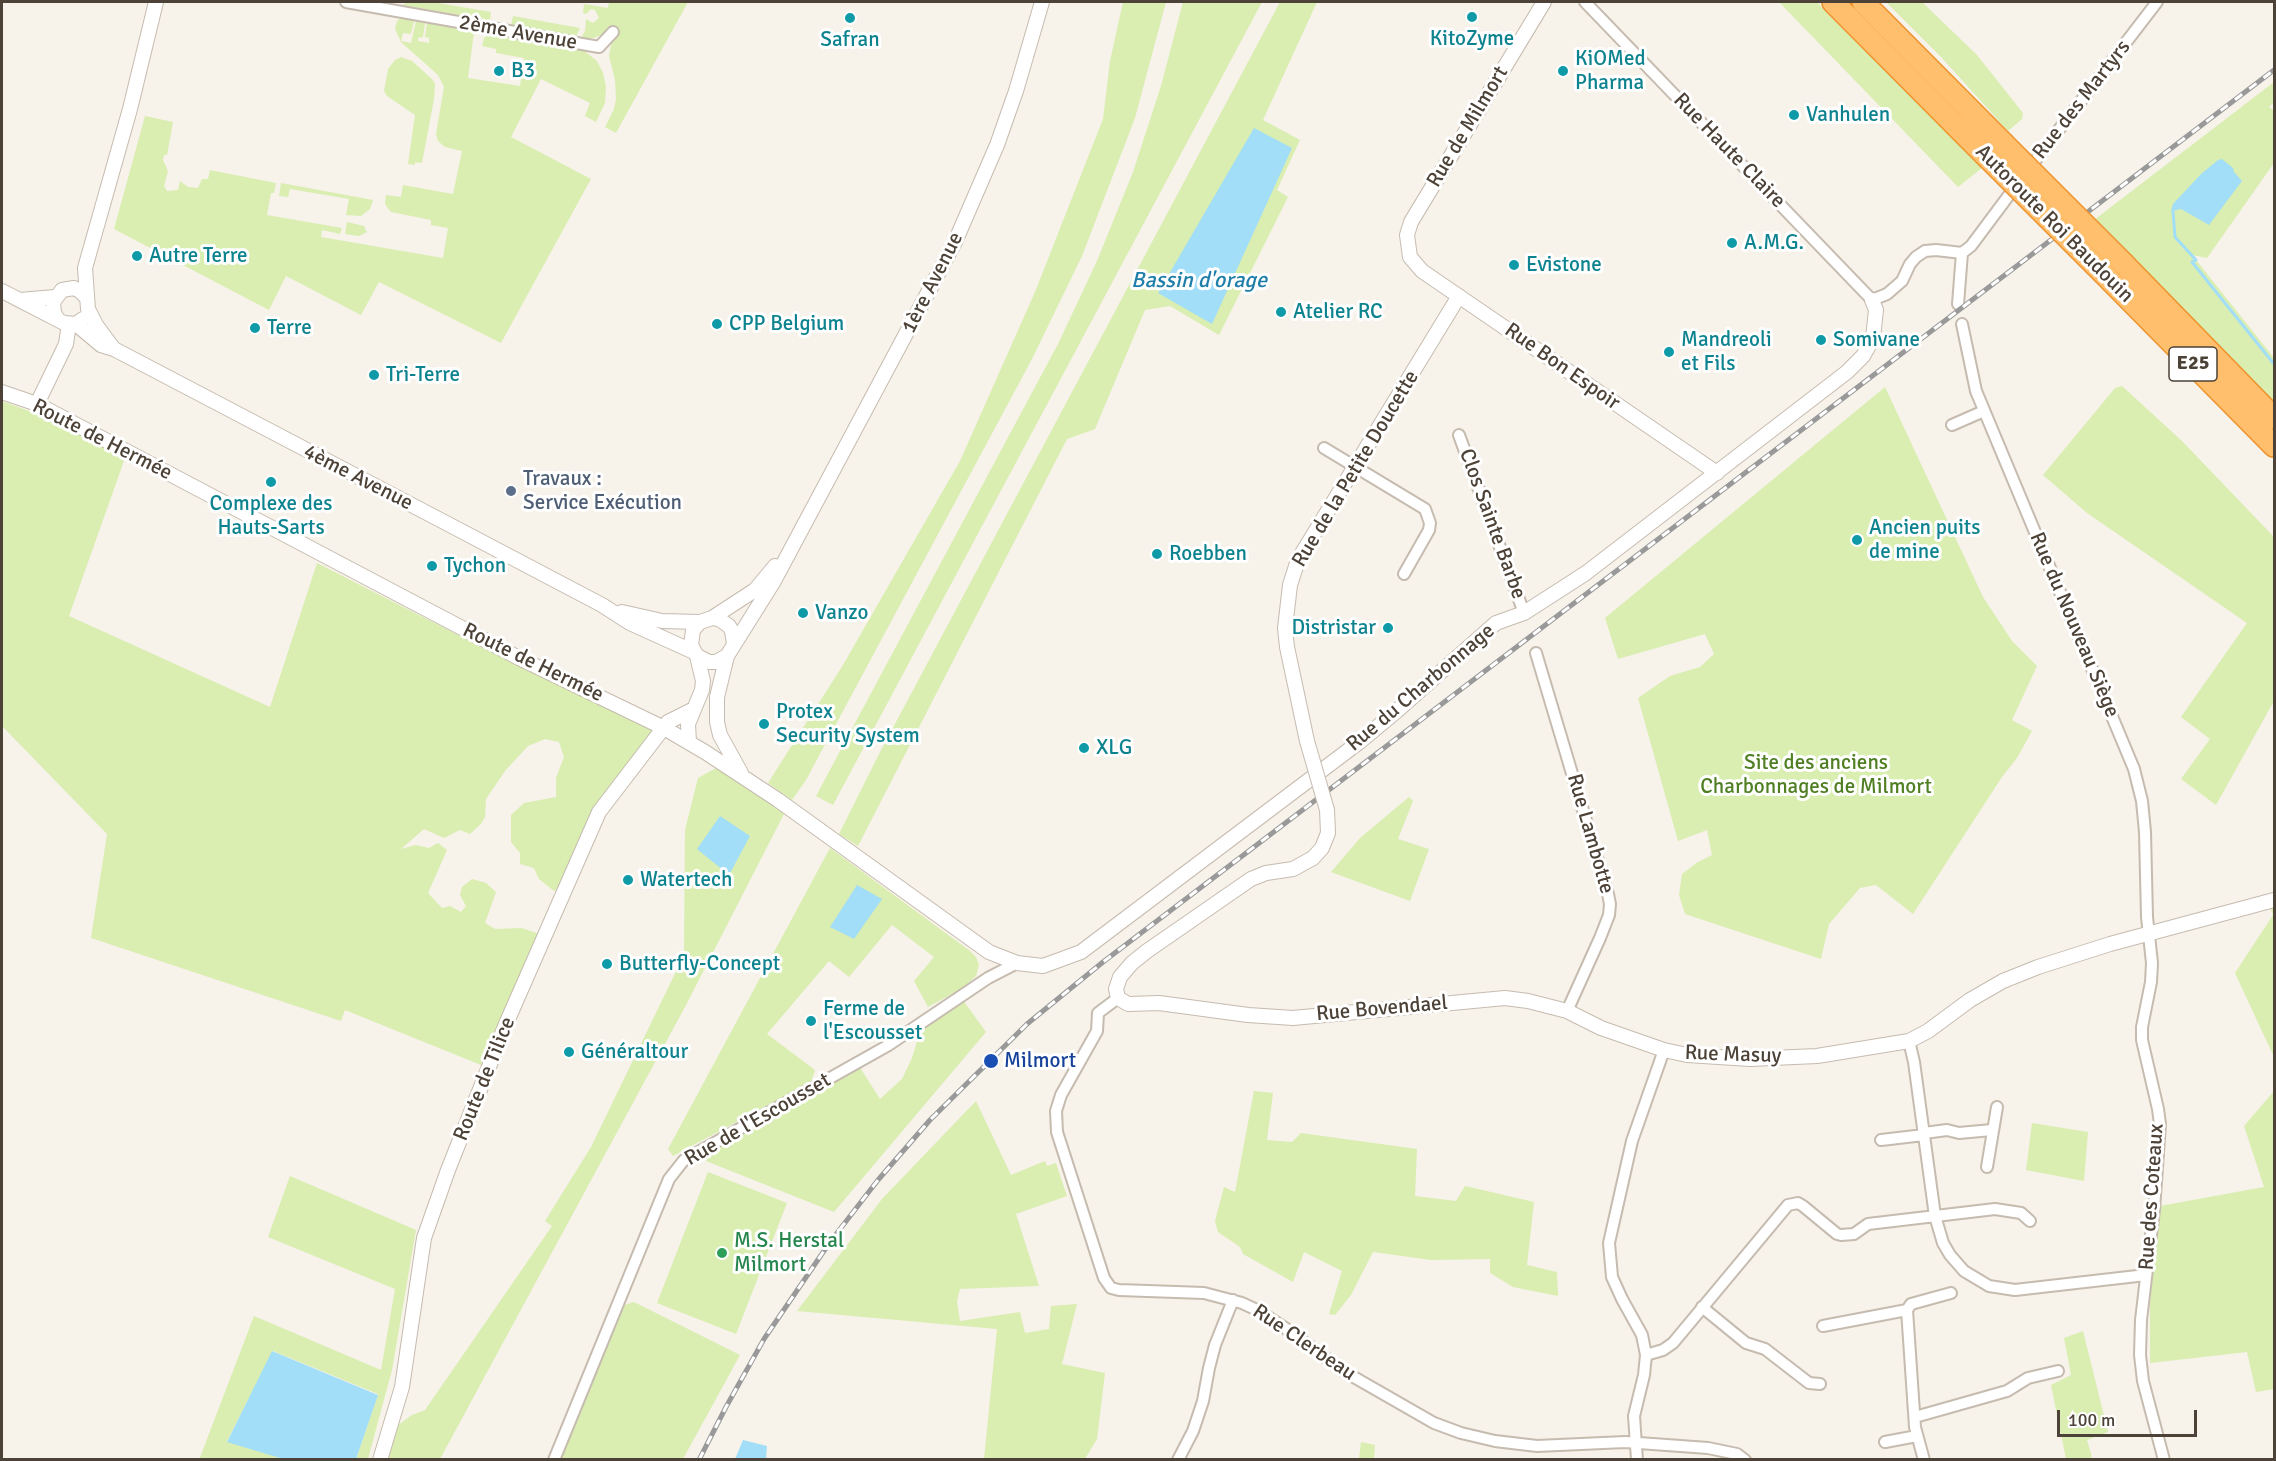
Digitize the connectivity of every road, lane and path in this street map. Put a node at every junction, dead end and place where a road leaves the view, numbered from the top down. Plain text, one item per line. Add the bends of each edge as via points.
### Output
1 (156, 2) edge
2 (346, 2) edge
3 (1042, 2) edge
4 (1544, 2) edge
5 (1585, 2) edge
6 (1833, 2) edge
7 (1863, 2) edge
8 (2157, 2) edge
9 (613, 32) dead end
10 (1995, 150) junction
11 (1962, 254) junction
12 (1410, 257) joint
13 (85, 268) junction
14 (2118, 274) junction
15 (2, 291) edge
16 (61, 293) junction
17 (1459, 296) junction
18 (20, 300) junction
19 (1872, 300) junction
20 (87, 303) junction
21 (1958, 304) dead end
22 (67, 322) junction
23 (1962, 324) dead end
24 (91, 337) junction
25 (66, 344) junction
26 (114, 349) junction
27 (2, 392) edge
28 (37, 404) junction
29 (1984, 411) junction
30 (2274, 418) edge
31 (1952, 425) dead end
32 (1459, 435) dead end
33 (2274, 446) edge
34 (1324, 448) dead end
35 (1355, 466) junction
36 (1717, 473) junction
37 (790, 549) junction
38 (1404, 574) dead end
39 (603, 605) junction
40 (1524, 612) junction
41 (706, 620) junction
42 (730, 650) junction
43 (1536, 653) dead end
44 (695, 654) junction
45 (694, 709) junction
46 (664, 728) junction
47 (720, 735) junction
48 (689, 742) junction
49 (705, 752) junction
50 (744, 778) junction
51 (2274, 900) edge
52 (2149, 933) junction
53 (1017, 963) junction
54 (1043, 966) joint
55 (1118, 998) junction
56 (1567, 1011) junction
57 (1909, 1041) junction
58 (1664, 1050) junction
59 (1997, 1107) dead end
60 (1992, 1130) junction
61 (1924, 1134) junction
62 (1881, 1140) dead end
63 (1987, 1167) dead end
64 (1935, 1216) junction
65 (2030, 1221) dead end
66 (2146, 1275) junction
67 (1951, 1293) dead end
68 (1233, 1300) junction
69 (1702, 1307) junction
70 (1906, 1310) junction
71 (1823, 1326) dead end
72 (1646, 1355) junction
73 (2058, 1371) dead end
74 (1820, 1384) dead end
75 (1915, 1417) junction
76 (1917, 1436) junction
77 (1885, 1442) dead end
78 (1636, 1443) junction
79 (380, 1460) edge
80 (554, 1460) edge
81 (1178, 1460) edge
82 (1637, 1460) edge
83 (1745, 1460) edge
84 (1924, 1460) edge
85 (2164, 1460) edge

1 - 13 street
2 - 9 street, 2ème Avenue via 599,47
3 - 37 street, 1ère Avenue via 1016,91 974,201
4 - 12 street, Rue de Milmort via 1411,222 1407,235
5 - 19 street, Rue Haute Claire
6 - 10 highway, Autoroute Roi Baudouin / E25
7 - 10 highway, Autoroute Roi Baudouin / E25
8 - 11 street, Rue des Martyrs
10 - 14 highway, Autoroute Roi Baudouin / E25, bridge
11 - 19 street via 1925,251 1910,264 1902,281
11 - 21 street
12 - 17 street, Rue Bon Espoir via 1422,271
13 - 16 street
13 - 20 street
14 - 30 highway, Autoroute Roi Baudouin / E25
14 - 33 highway, Autoroute Roi Baudouin / E25
15 - 18 street, 4ème Avenue
16 - 18 street
16 - 20 street via 80,291
16 - 22 street via 53,307
17 - 35 street, Rue de la Petite Doucette
17 - 36 street, Rue Bon Espoir
18 - 22 street, 4ème Avenue
19 - 36 street, Rue du Charbonnage via 1876,310 1873,338 1863,356
20 - 22 street via 85,316
20 - 26 street, 4ème Avenue via 96,325
22 - 24 street, 4ème Avenue
22 - 25 street
23 - 29 street, Rue du Nouveau Siège via 1972,379
24 - 25 street
24 - 26 street, 4ème Avenue
25 - 28 street
26 - 39 street, 4ème Avenue
27 - 28 street, Route de Hermée
28 - 46 street, Route de Hermée via 517,657
29 - 31 street
29 - 52 street, Rue du Nouveau Siège via 2134,769 2145,820
32 - 40 street, Clos Sainte Barbe
34 - 35 street
35 - 38 street via 1425,509 1429,530
35 - 55 street, Rue de la Petite Doucette, bridge via 1298,560 1290,585 1285,628 1307,741 1327,810 1328,833 1322,848 1293,869 1251,879 1147,951 1120,977
36 - 40 street, Rue du Charbonnage via 1586,573
37 - 41 street, 1ère Avenue via 755,590
37 - 42 street, 1ère Avenue
39 - 41 street, 4ème Avenue via 632,616 662,621
39 - 44 street, 4ème Avenue via 630,623
40 - 54 street, Rue du Charbonnage via 1496,623 1358,743 1081,952
41 - 42 street via 718,619 729,626
41 - 44 street via 693,630 690,638
42 - 44 street via 716,662
42 - 47 street, 1ère Avenue via 717,697
43 - 56 street, Rue Lambotte via 1610,904 1600,938
44 - 45 street via 703,681
45 - 46 street
45 - 48 street via 688,724
46 - 48 street, Route de Hermée
46 - 79 street, Route de Tilice via 599,812 506,1024 448,1170 424,1238 402,1387
47 - 49 street
47 - 50 street, 1ère Avenue
48 - 49 street, Route de Hermée
49 - 50 street, Route de Hermée
50 - 53 street, Route de Hermée via 989,952
51 - 52 street, Rue Masuy
52 - 57 street, Rue Masuy via 2003,981
52 - 66 street, Rue des Coteaux via 2151,981 2142,1040 2160,1124
53 - 54 street, Route de Hermée
53 - 80 street, Rue de l'Escousset via 887,1046 684,1160 669,1179
55 - 56 street, Rue Bovendael via 1128,1004 1159,1003 1278,1018 1505,998
55 - 68 street, Rue Clerbeau via 1098,1013 1097,1030 1056,1111 1057,1132 1104,1278 1111,1288 1119,1290 1192,1291
56 - 58 street, Rue Bovendael via 1601,1028
57 - 58 street, Rue Masuy via 1817,1056 1750,1059
57 - 61 street
58 - 72 street, Rue Masuy via 1632,1140 1609,1243 1612,1277 1642,1335
59 - 60 street
60 - 61 street
60 - 63 street
61 - 62 street
61 - 64 street
64 - 65 street via 1995,1209 2021,1213
64 - 66 street via 1950,1255 1964,1271 1989,1286 2019,1290
64 - 69 street via 1868,1224 1854,1234 1837,1234 1798,1203 1788,1205
66 - 85 street, Rue des Coteaux via 2140,1355
67 - 70 street via 1911,1304
68 - 78 street, Rue Clerbeau via 1259,1311 1345,1372 1443,1426 1495,1441 1537,1446
68 - 81 street via 1215,1345 1194,1431
69 - 72 street via 1668,1347
69 - 74 street via 1746,1343 1765,1349 1809,1383
70 - 71 street
70 - 75 street
72 - 78 street, Rue Masuy via 1634,1416
73 - 75 street via 2028,1378 2007,1391
75 - 76 street
76 - 77 street
76 - 84 street
78 - 82 street, Rue Masuy
78 - 83 street, Rue Clerbeau via 1708,1448 1737,1454

